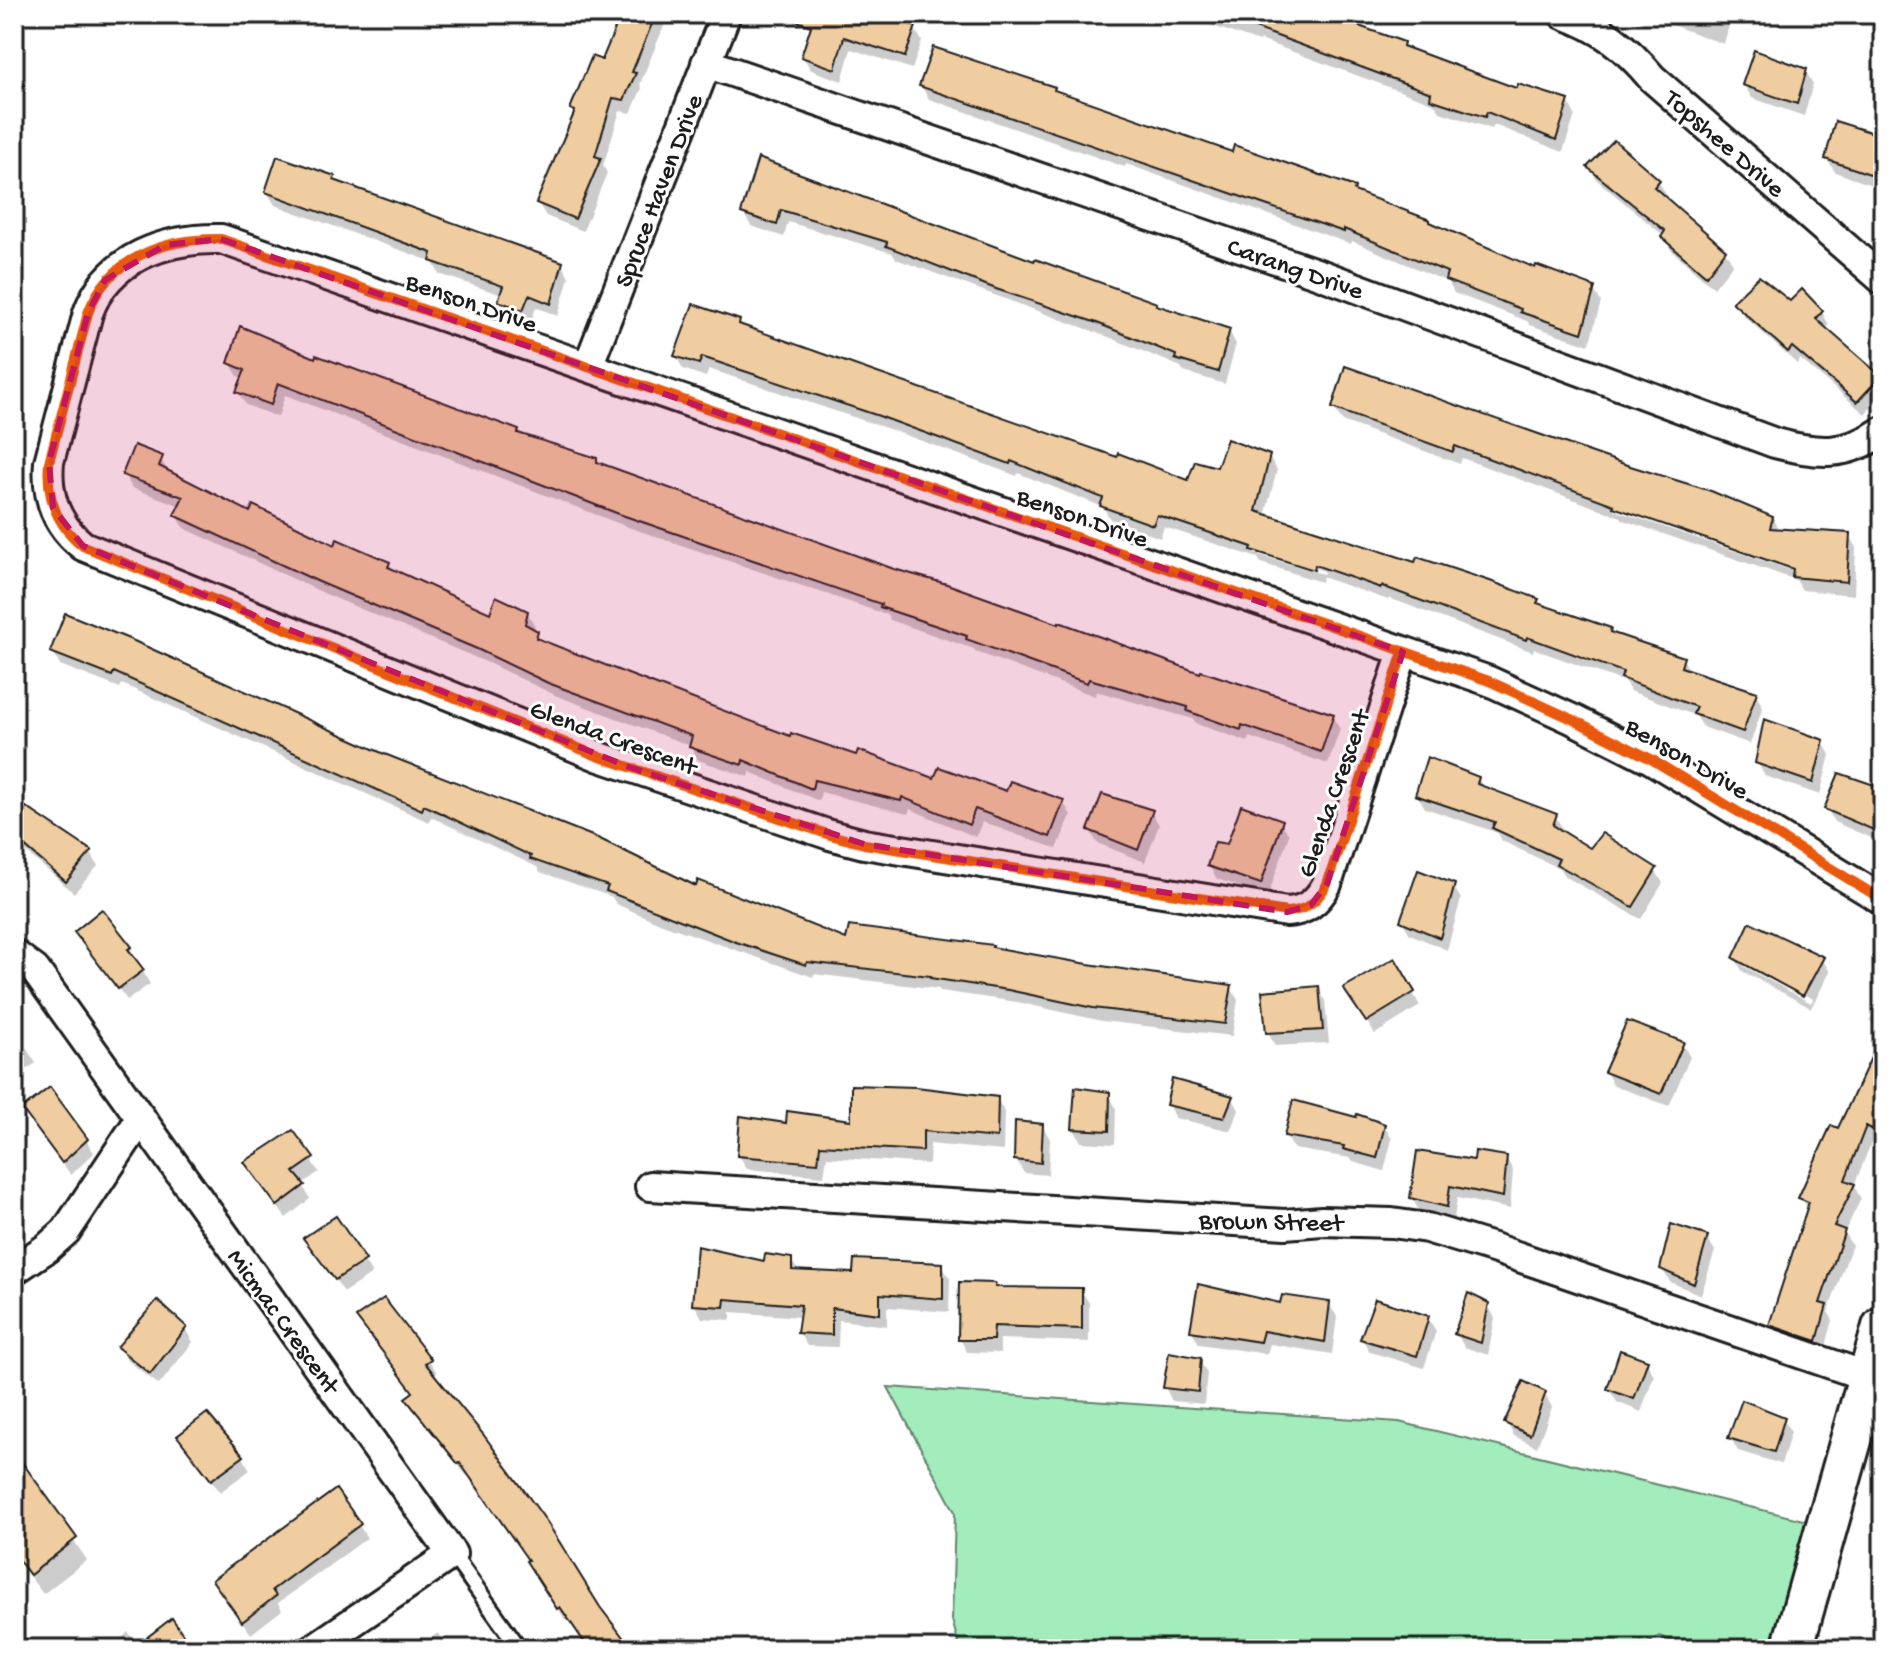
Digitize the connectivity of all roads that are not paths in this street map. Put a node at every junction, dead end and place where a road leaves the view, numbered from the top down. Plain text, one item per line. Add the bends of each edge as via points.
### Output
1 (726, 14) edge
2 (1563, 14) edge
3 (706, 63) junction
4 (238, 243) joint
5 (1883, 280) edge
6 (588, 366) junction
7 (1883, 431) edge
8 (1403, 652) junction
9 (1883, 900) edge
10 (14, 954) edge
11 (141, 1118) junction
12 (650, 1186) dead end
13 (14, 1270) edge
14 (1883, 1327) edge
15 (1869, 1377) junction
16 (452, 1554) junction
17 (313, 1649) edge
18 (520, 1649) edge
19 (1792, 1649) edge

1 - 3 street, Spruce Haven Drive
2 - 5 street, Topshee Drive via 1591,24 1625,48 1652,78
3 - 6 street, Spruce Haven Drive
3 - 7 street, Carang Drive via 1322,275 1775,443 1825,452 1856,446
4 - 6 street, Benson Drive
4 - 8 street, Glenda Crescent via 201,239 150,251 110,274 93,297 49,462 51,499 66,531 93,551 629,767 864,844 1296,911 1311,905 1327,884
6 - 8 street, Benson Drive
8 - 9 street, Benson Drive via 1489,681 1612,739
10 - 11 street, Micmac Crescent via 35,970
11 - 13 street via 66,1231
11 - 16 street, Micmac Crescent
12 - 15 street, Brown Street via 1427,1228
14 - 15 main road
15 - 19 main road
16 - 17 street
16 - 18 lane

